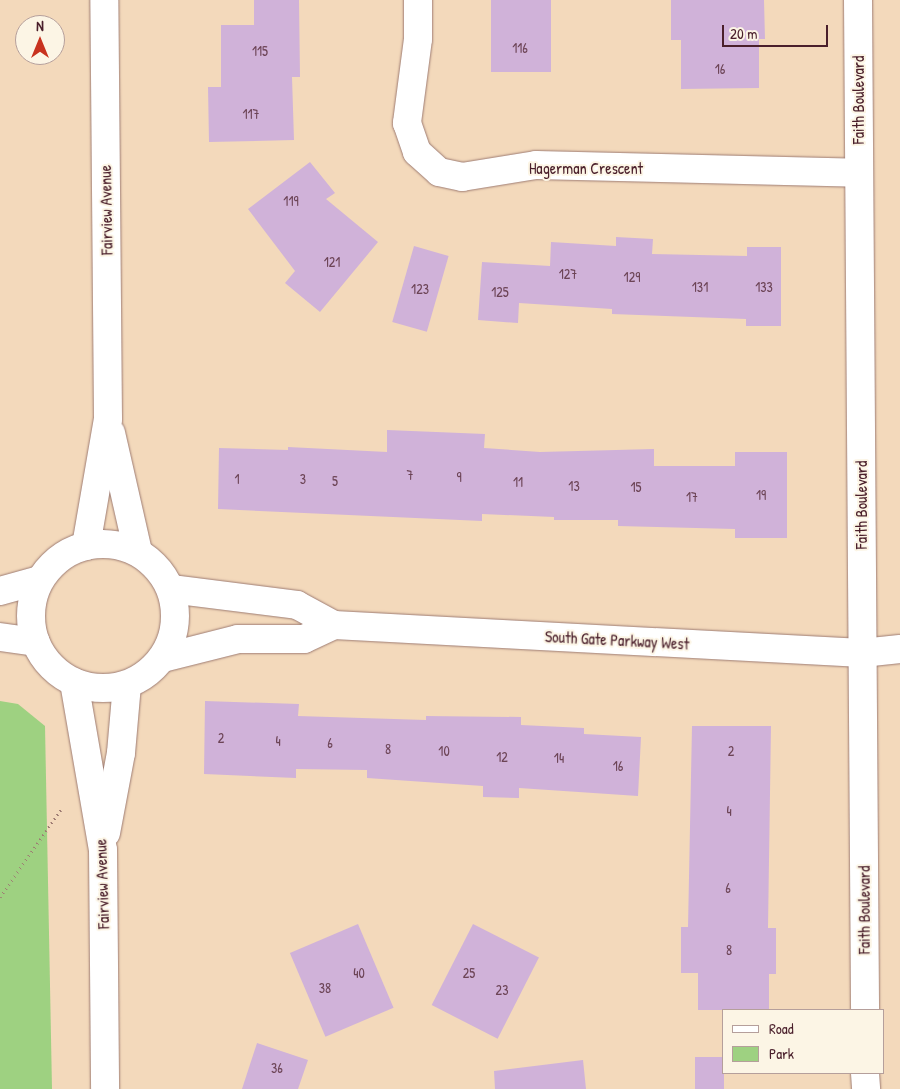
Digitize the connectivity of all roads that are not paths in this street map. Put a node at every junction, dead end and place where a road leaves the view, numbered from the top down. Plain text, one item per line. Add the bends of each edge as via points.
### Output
1 (104, 0) edge
2 (418, 0) edge
3 (858, 0) edge
4 (858, 173) junction
5 (108, 419) junction
6 (86, 546) junction
7 (138, 552) junction
8 (40, 580) junction
9 (171, 589) junction
10 (0, 591) edge
11 (334, 625) junction
12 (0, 637) edge
13 (36, 642) junction
14 (900, 648) edge
15 (862, 653) junction
16 (163, 658) junction
17 (74, 682) junction
18 (127, 685) junction
19 (103, 850) junction
20 (865, 1009) edge
21 (866, 1074) edge
22 (105, 1089) edge
23 (866, 1089) edge

1 - 5 street, Fairview Avenue
2 - 4 street, Hagerman Crescent via 418,39 406,123 417,152 440,172 462,178 536,165
3 - 4 street, Faith Boulevard
4 - 15 street, Faith Boulevard
5 - 6 street, Fairview Avenue
5 - 7 street, Fairview Avenue
6 - 7 street via 121,546
6 - 8 street via 52,565
7 - 9 street via 158,567
8 - 10 street
8 - 13 street via 32,600 31,621
9 - 11 street, South Gate Parkway West via 297,605
9 - 16 street via 176,613
11 - 15 street, South Gate Parkway West
11 - 16 street, South Gate Parkway West via 304,638 238,638
12 - 13 street
13 - 17 street via 44,658
14 - 15 street, South Gate Parkway West
15 - 20 street, Faith Boulevard
16 - 18 street via 147,674
17 - 18 street via 109,688
17 - 19 street, Fairview Avenue
18 - 19 street via 120,753
19 - 22 street, Fairview Avenue
21 - 23 street

